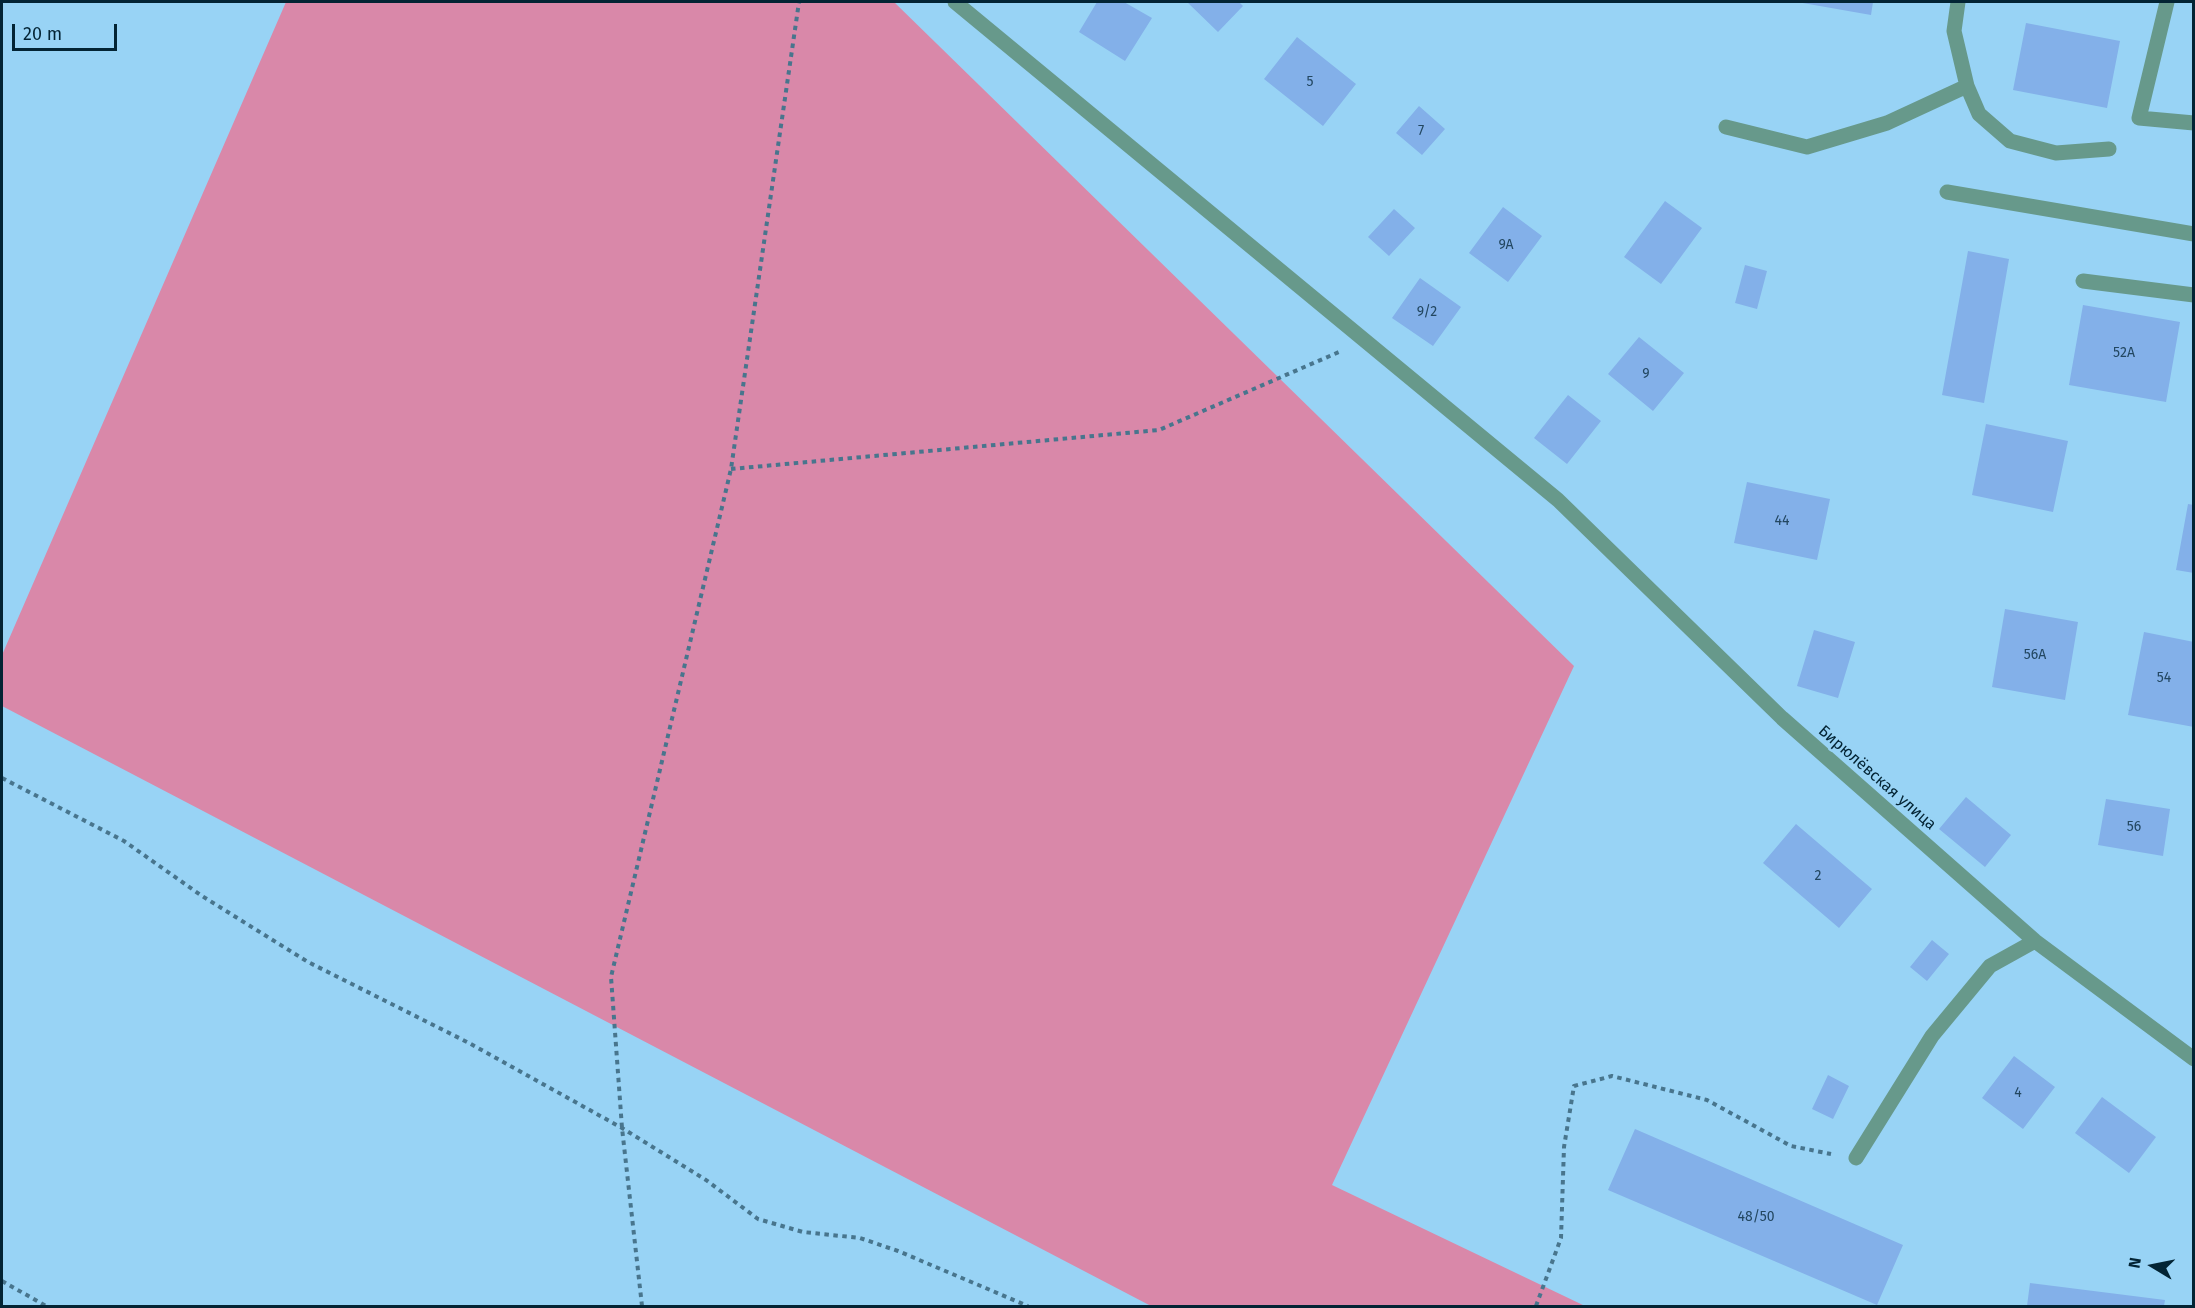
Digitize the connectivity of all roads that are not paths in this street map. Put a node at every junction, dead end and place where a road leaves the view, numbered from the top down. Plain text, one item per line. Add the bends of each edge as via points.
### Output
1 (955, 2) edge
2 (1958, 2) edge
3 (2167, 2) edge
4 (1967, 86) junction
5 (2193, 123) edge
6 (1726, 128) dead end
7 (2109, 149) dead end
8 (1947, 192) dead end
9 (2193, 234) edge
10 (2083, 281) dead end
11 (2193, 296) edge
12 (2035, 941) junction
13 (2193, 1059) edge
14 (1856, 1158) road end

1 - 12 street, Бирюлёвская улица via 1558,500 1782,718
2 - 4 street via 1954,31
3 - 5 street via 2139,118
4 - 6 street via 1887,123 1807,147
4 - 7 street via 1979,114 2010,141 2055,153
8 - 9 street
10 - 11 street
12 - 13 street, Бирюлёвская улица
12 - 14 street via 1990,966 1932,1036

